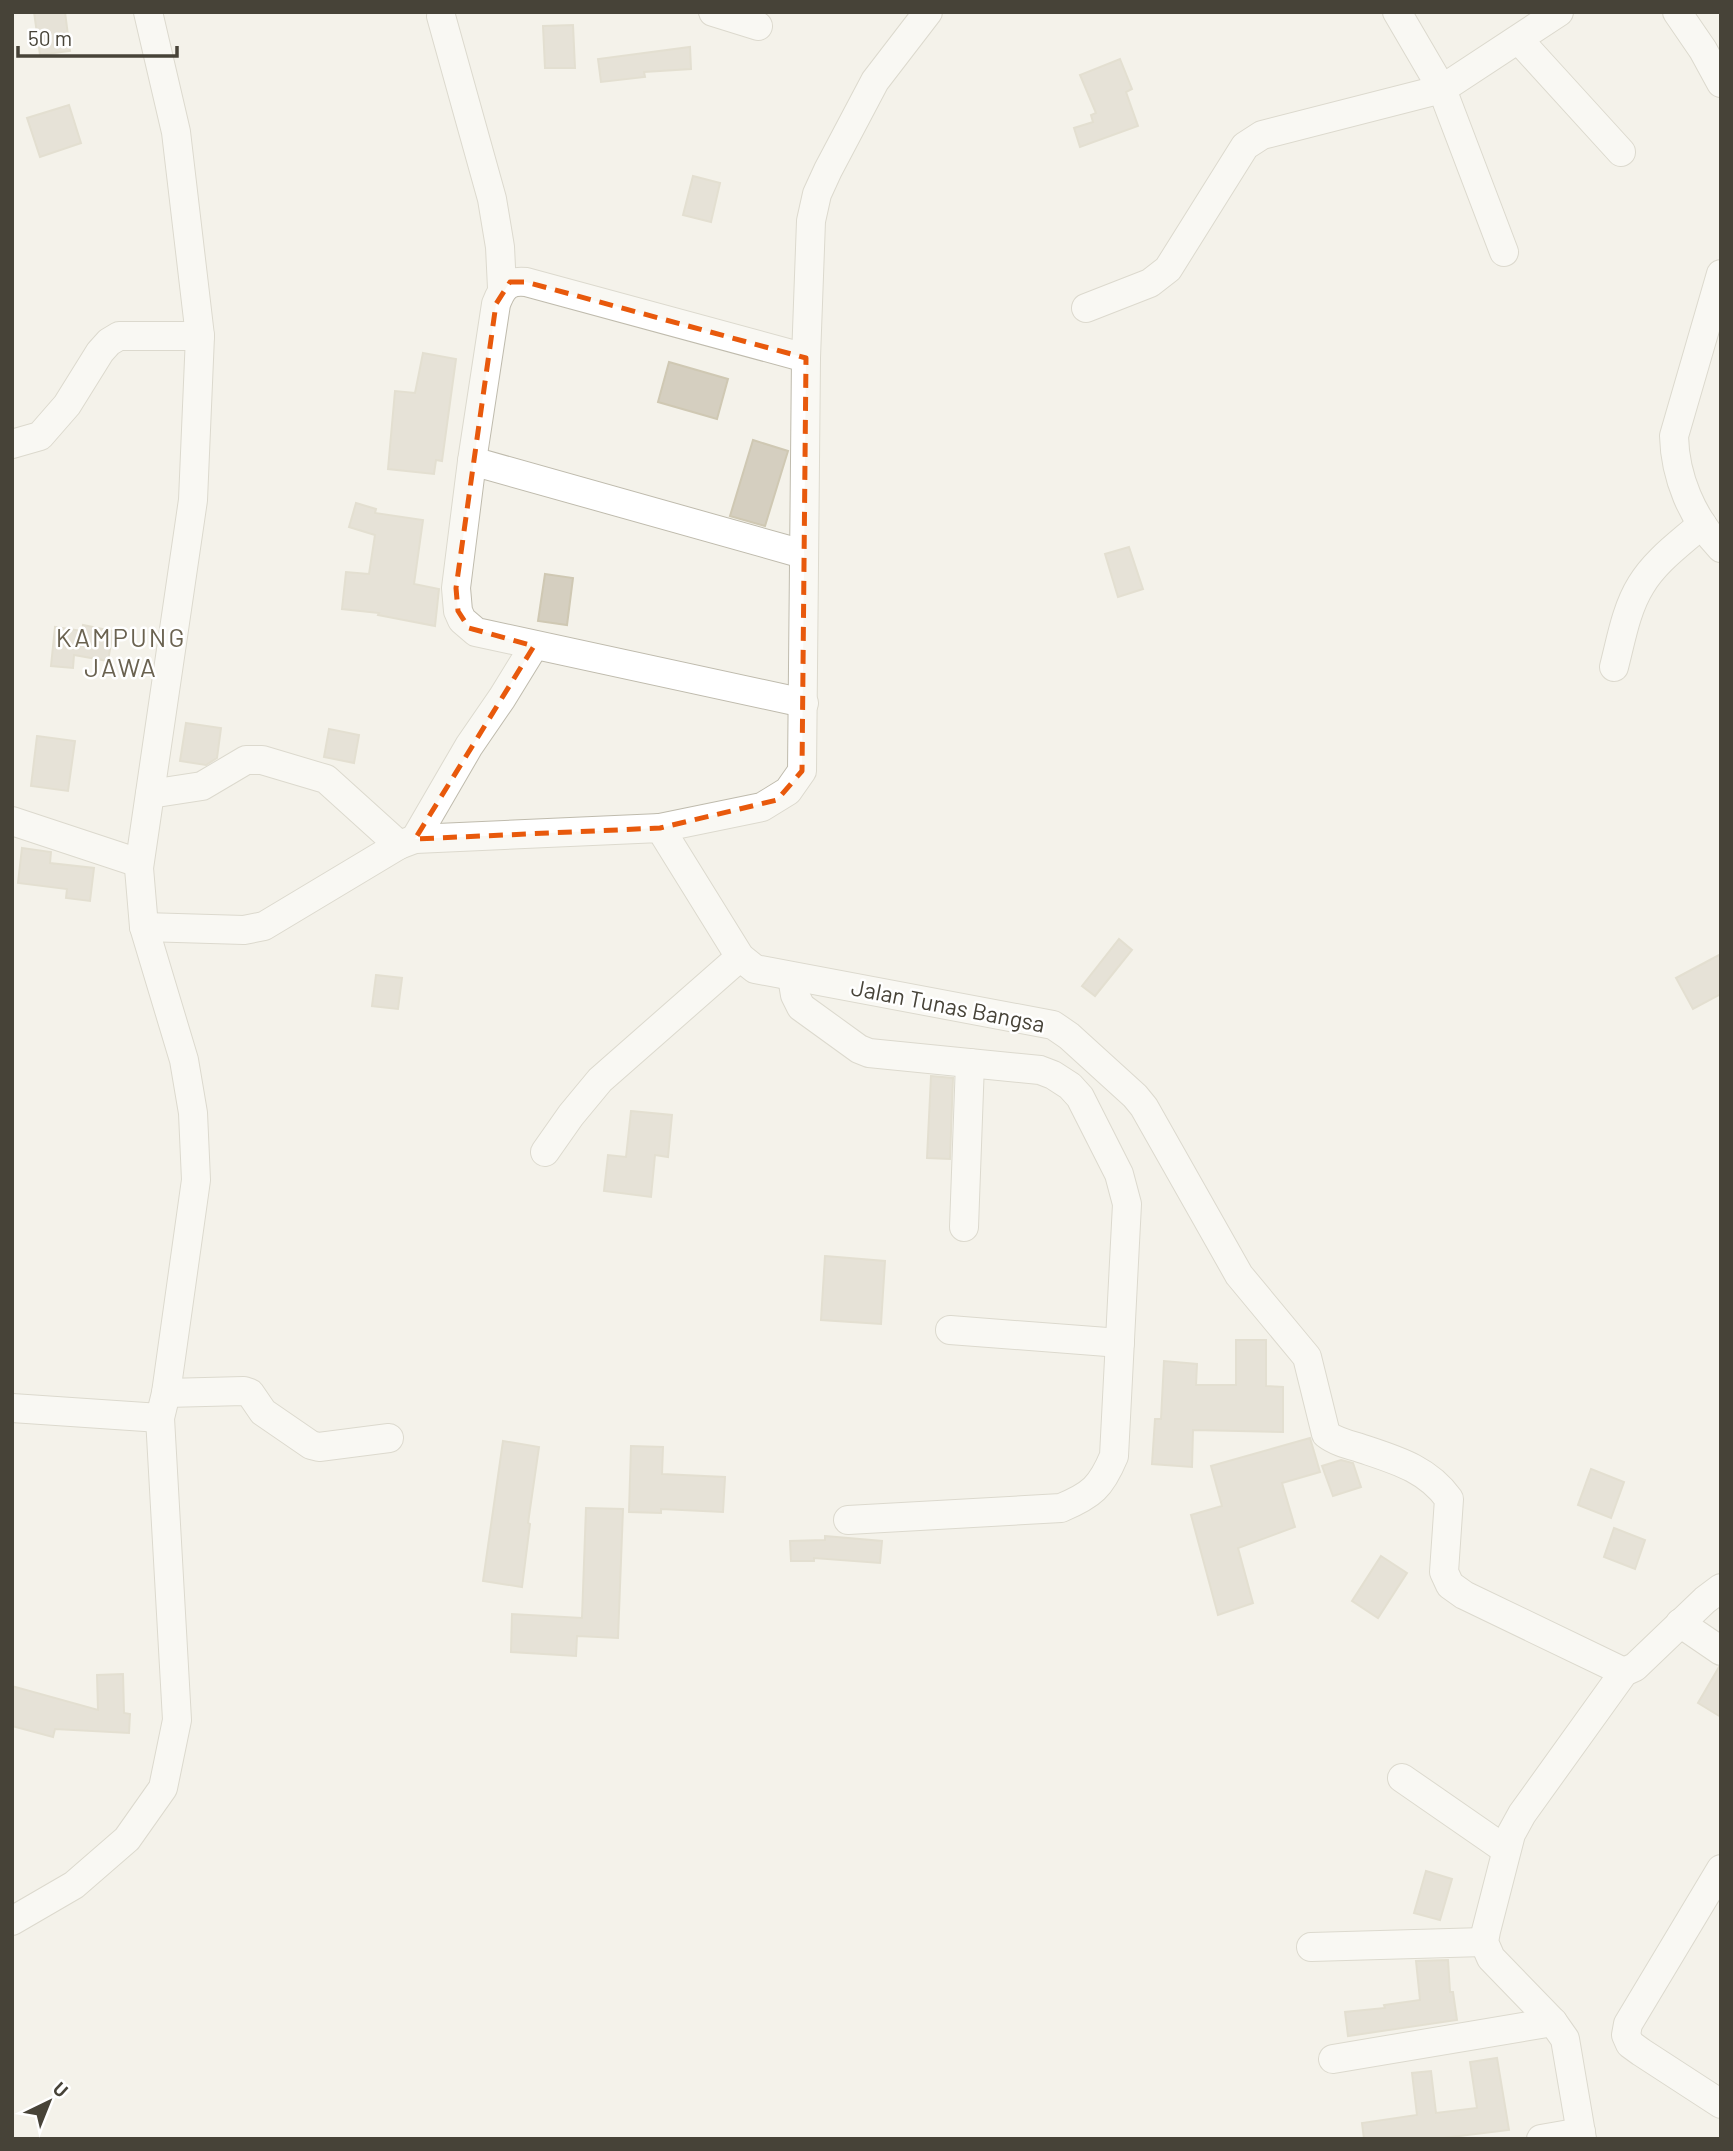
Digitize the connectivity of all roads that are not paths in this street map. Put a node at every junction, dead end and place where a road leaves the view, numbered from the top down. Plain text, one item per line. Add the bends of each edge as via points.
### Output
1 (148, 12) edge
2 (713, 12) edge
3 (928, 12) edge
4 (1397, 12) edge
5 (1559, 12) edge
6 (1677, 12) edge
7 (444, 14) edge
8 (758, 26) dead end
9 (1525, 27) edge
10 (1721, 83) edge
11 (1443, 89) junction
12 (1621, 152) dead end
13 (1504, 252) dead end
14 (1721, 274) edge
15 (502, 288) junction
16 (1086, 308) dead end
17 (200, 336) junction
18 (806, 358) junction
19 (12, 444) edge
20 (472, 461) junction
21 (1702, 524) junction
22 (1721, 548) edge
23 (803, 554) junction
24 (534, 646) junction
25 (1614, 667) dead end
26 (804, 703) junction
27 (150, 794) junction
28 (12, 821) edge
29 (660, 828) junction
30 (407, 842) junction
31 (139, 863) junction
32 (144, 927) junction
33 (740, 957) junction
34 (792, 977) junction
35 (970, 1063) junction
36 (545, 1152) dead end
37 (964, 1227) dead end
38 (950, 1330) dead end
39 (1120, 1343) junction
40 (163, 1406) junction
41 (12, 1408) edge
42 (389, 1438) dead end
43 (848, 1520) dead end
44 (1721, 1588) edge
45 (1680, 1623) junction
46 (1721, 1651) edge
47 (1624, 1672) junction
48 (1402, 1778) dead end
49 (1506, 1850) junction
50 (1721, 1868) edge
51 (12, 1921) edge
52 (1484, 1942) junction
53 (1311, 1947) dead end
54 (1553, 2022) junction
55 (1333, 2059) dead end
56 (1721, 2104) edge
57 (1582, 2135) edge
58 (1541, 2139) edge

1 - 17 street via 177,132
2 - 8 street
3 - 18 street via 875,81 817,194 811,221
4 - 11 street
5 - 9 street
6 - 10 street
7 - 15 street via 492,199
9 - 11 street
9 - 12 street
11 - 13 street
11 - 16 street via 1251,140 1168,269 1150,283
14 - 21 street via 1674,436 1681,482
15 - 18 street via 510,282 526,282
15 - 20 street
17 - 19 street via 119,336 100,352 67,405 40,436
17 - 27 street via 193,500
18 - 23 street
20 - 23 street
20 - 24 street via 456,588 458,611 476,632
21 - 22 street
21 - 25 street via 1658,563 1641,585
23 - 26 street
24 - 26 street
24 - 30 street
26 - 29 street via 803,771 788,792 762,807
27 - 30 street via 202,786 246,760 262,760 326,779
27 - 31 street
28 - 31 street
29 - 30 street
29 - 33 street
30 - 32 street via 264,926 244,930
31 - 32 street
32 - 40 street via 184,1060 196,1166
33 - 34 street, Jalan Tunas Bangsa via 755,969
33 - 36 street via 600,1080
34 - 35 street via 802,1007 859,1049
34 - 47 street, Jalan Tunas Bangsa via 1042,1022 1069,1036 1144,1107 1239,1275 1307,1357 1326,1434 1415,1468 1449,1499 1444,1572 1450,1585
35 - 37 street
35 - 39 street via 1040,1070 1070,1086 1080,1097 1119,1174 1127,1204
38 - 39 street
39 - 43 street via 1114,1456 1105,1478 1084,1498 1061,1508
40 - 41 street
40 - 42 street via 244,1391 263,1412 319,1447
40 - 51 street via 177,1720 163,1788 127,1839 83,1878
44 - 45 street
45 - 46 street
45 - 47 street
47 - 49 street via 1522,1814
48 - 49 street
49 - 52 street
50 - 56 street via 1628,2024 1626,2035 1641,2052
52 - 53 street
52 - 54 street via 1491,1958
54 - 55 street
54 - 57 street via 1567,2044
57 - 58 street

